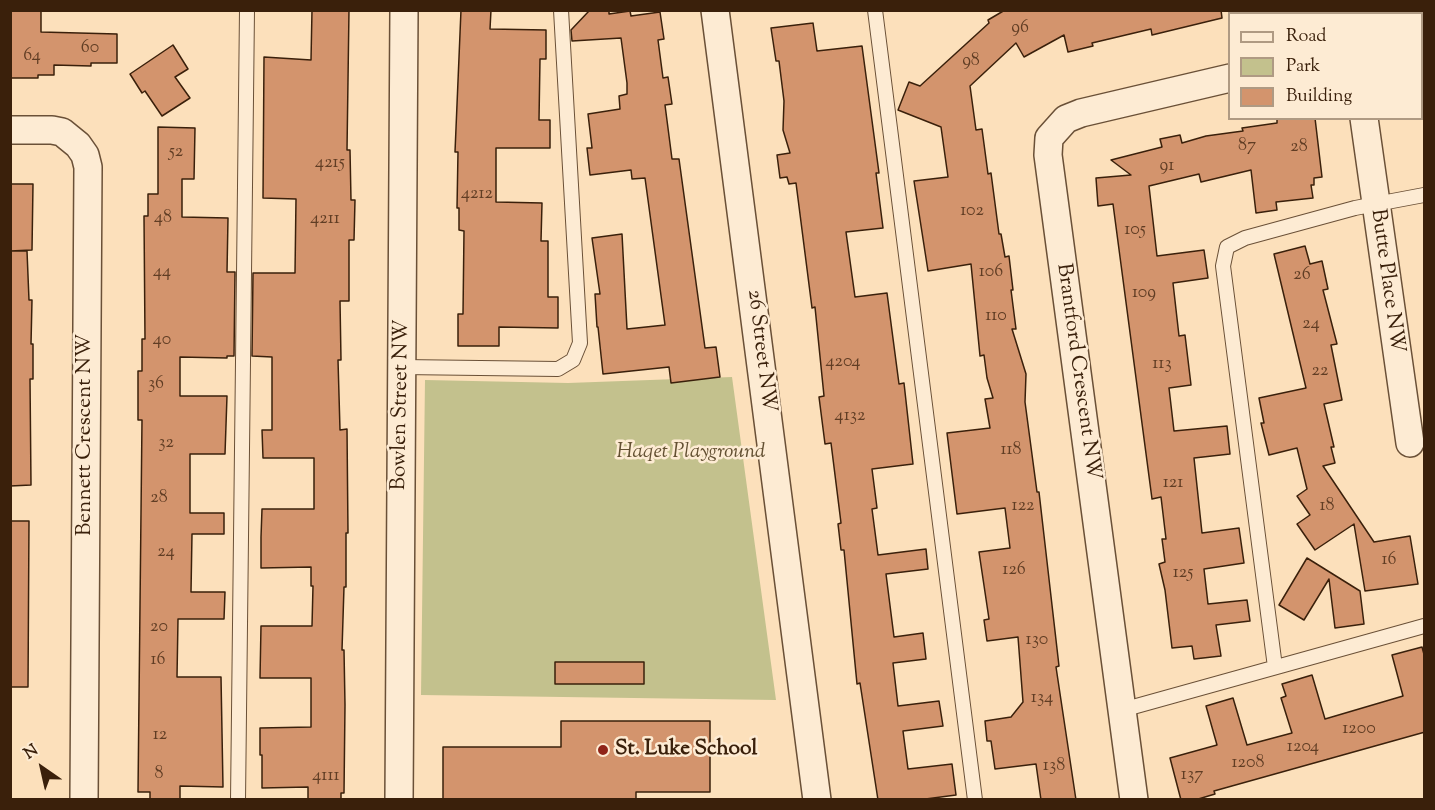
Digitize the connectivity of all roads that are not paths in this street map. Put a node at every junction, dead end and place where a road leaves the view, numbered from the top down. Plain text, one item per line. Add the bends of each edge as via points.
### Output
1 (247, 10) edge
2 (404, 10) edge
3 (561, 10) edge
4 (715, 10) edge
5 (875, 10) edge
6 (1228, 78) edge
7 (1364, 120) edge
8 (10, 130) edge
9 (1425, 195) edge
10 (1374, 204) junction
11 (402, 367) junction
12 (1410, 443) dead end
13 (1425, 626) edge
14 (1275, 667) junction
15 (1122, 710) junction
16 (84, 800) edge
17 (238, 800) edge
18 (399, 800) edge
19 (818, 800) edge
20 (975, 800) edge
21 (1134, 800) edge

1 - 17 lane
2 - 11 street, Bowlen Street NW
3 - 11 lane via 580,343 573,360 558,369
4 - 19 street, 26 Street NW
5 - 20 lane
6 - 15 street, Brantford Crescent NW via 1081,113 1066,119 1049,138 1049,167
7 - 10 street, Butte Place NW
8 - 16 street, Bennett Crescent NW via 62,132 78,145 88,167
9 - 10 lane
10 - 12 street, Butte Place NW
10 - 14 lane via 1245,238 1227,247 1225,256 1223,266
11 - 18 street, Bowlen Street NW
13 - 14 lane
14 - 15 lane
15 - 21 street, Brantford Crescent NW

